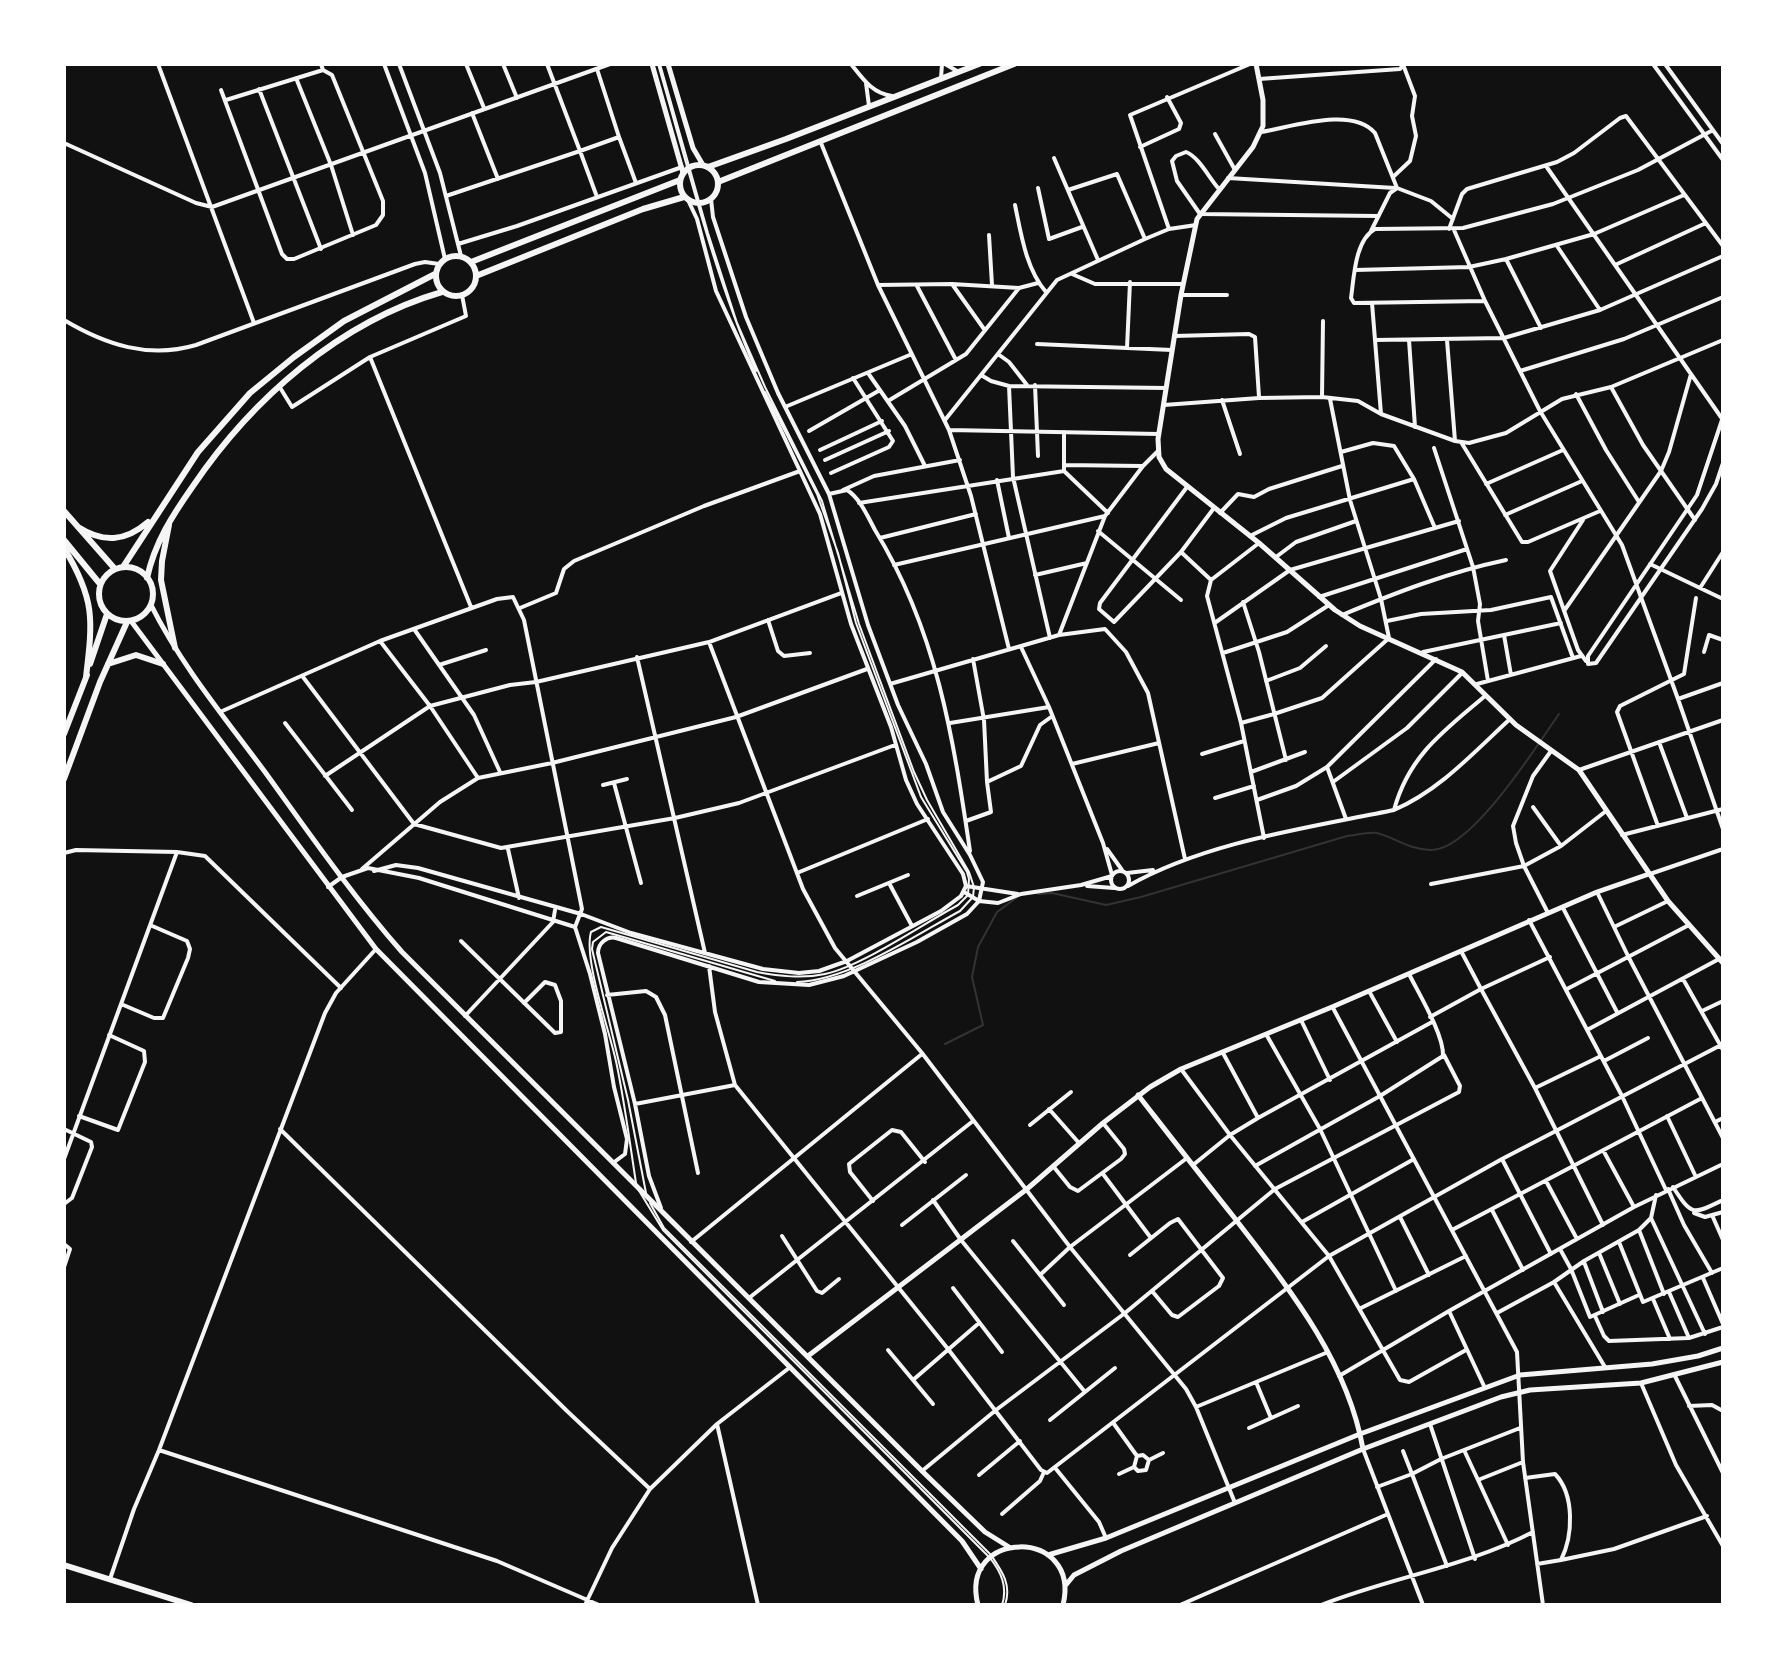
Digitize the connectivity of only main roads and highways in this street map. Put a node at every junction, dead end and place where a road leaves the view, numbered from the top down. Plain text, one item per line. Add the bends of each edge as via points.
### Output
1 (979, 64) edge
2 (1014, 64) edge
3 (706, 166) junction
4 (685, 171) junction
5 (718, 182) junction
6 (686, 199) junction
7 (471, 262) junction
8 (435, 274) junction
9 (476, 276) junction
10 (442, 292) junction
11 (64, 511) edge
12 (156, 514) junction
13 (171, 518) junction
14 (78, 527) junction
15 (64, 540) edge
16 (64, 548) edge
17 (119, 568) junction
18 (147, 578) junction
19 (100, 584) junction
20 (107, 614) junction
21 (129, 622) junction
22 (175, 648) road end
23 (108, 664) junction
24 (163, 664) road end
25 (86, 677) junction
26 (64, 734) edge
27 (64, 779) edge
28 (64, 1565) edge
29 (191, 1605) edge

1 - 3 main road
2 - 5 main road
3 - 4 main road
3 - 5 main road
4 - 6 main road
4 - 7 main road
5 - 6 main road via 711,199
6 - 9 main road via 628,215
7 - 8 main road via 461,256 442,261
7 - 9 main road
8 - 10 main road
8 - 12 main road via 344,321 269,377 213,433
9 - 10 main road via 462,295
10 - 13 main road via 364,326 279,386 249,414
11 - 14 main road
12 - 14 main road via 116,539 90,535
12 - 17 main road
13 - 18 main road via 155,547
13 - 22 main road via 161,580
14 - 17 main road
15 - 19 main road
16 - 25 main road via 90,603
17 - 18 main road via 132,568
17 - 19 main road
18 - 21 main road via 153,591 151,605
19 - 20 main road via 100,606
20 - 21 main road
20 - 25 main road
21 - 23 main road
23 - 24 main road via 136,655
23 - 27 main road
25 - 26 main road
28 - 29 main road

